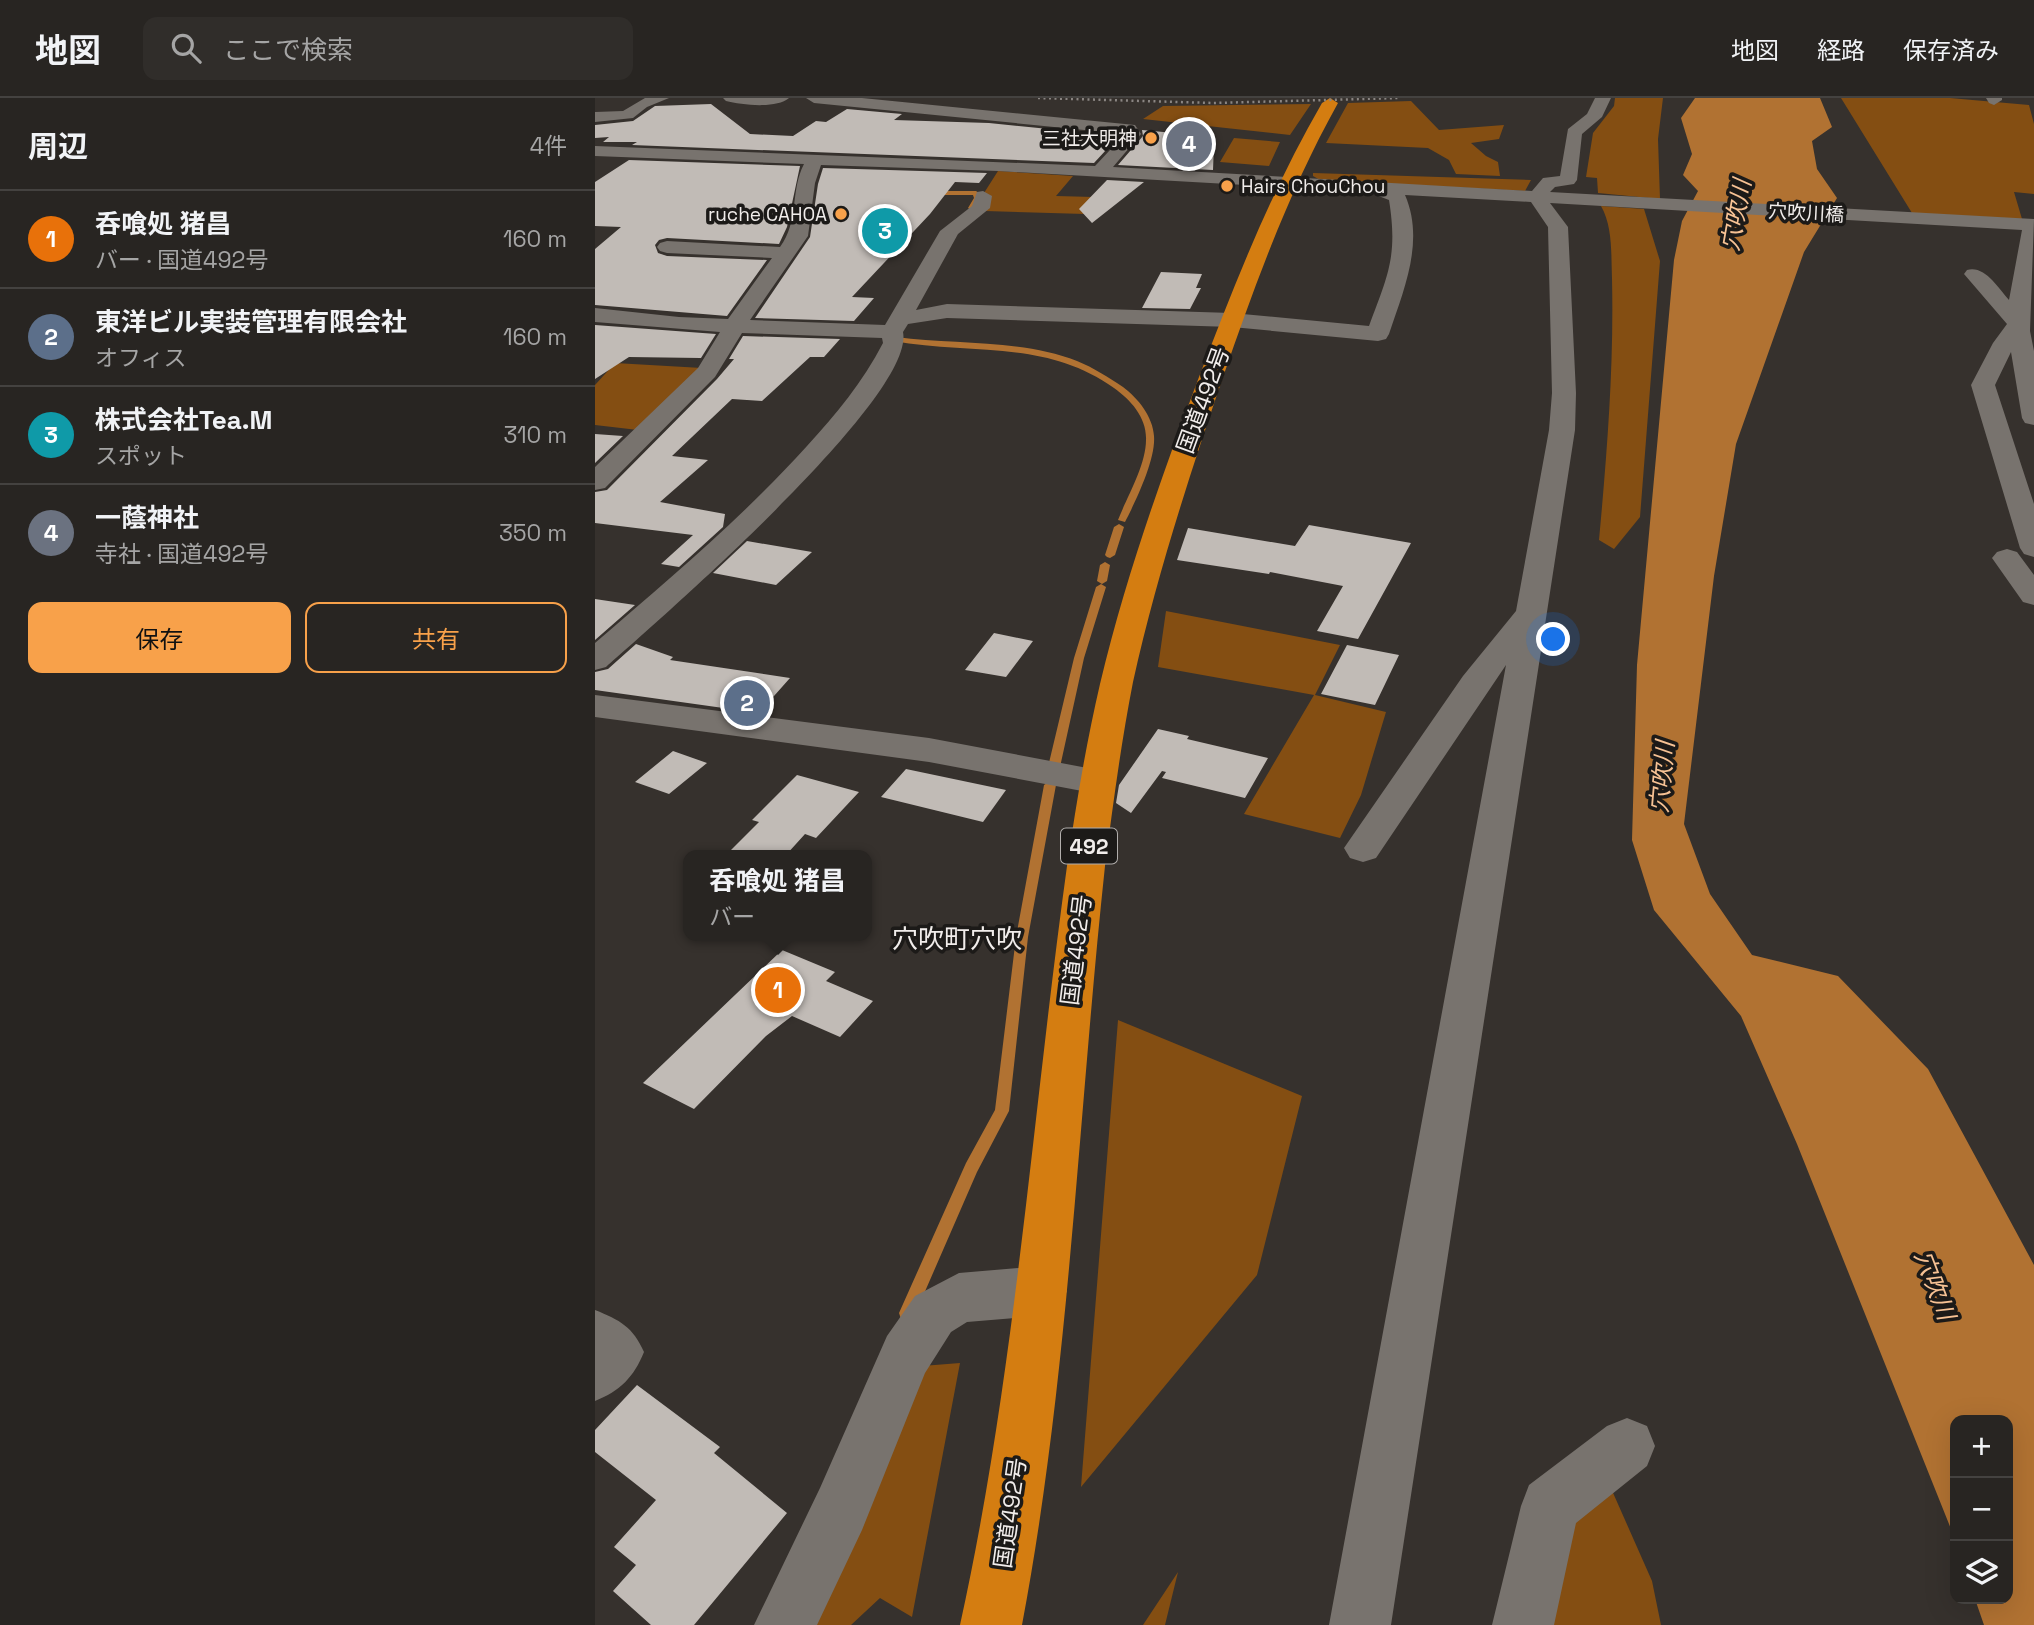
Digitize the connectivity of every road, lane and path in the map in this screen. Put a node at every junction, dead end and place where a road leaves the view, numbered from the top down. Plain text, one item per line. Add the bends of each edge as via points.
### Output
1 (661, 98) edge
2 (731, 98) edge
3 (781, 98) edge
4 (814, 98) edge
5 (1603, 98) edge
6 (1330, 103) dead end
7 (595, 117) edge
8 (875, 146) dead end
9 (595, 151) edge
10 (817, 158) junction
11 (858, 160) junction
12 (1099, 173) junction
13 (1291, 176) junction
14 (1449, 176) dead end
15 (1370, 187) junction
16 (983, 196) dead end
17 (1549, 197) junction
18 (2033, 225) edge
19 (667, 247) dead end
20 (786, 253) junction
21 (1974, 274) dead end
22 (2027, 294) edge
23 (595, 315) edge
24 (1232, 320) junction
25 (2019, 324) junction
26 (895, 325) junction
27 (734, 327) junction
28 (2029, 364) edge
29 (2034, 418) edge
30 (600, 473) edge
31 (2021, 553) edge
32 (2034, 596) edge
33 (1532, 611) junction
34 (595, 660) edge
35 (595, 706) edge
36 (1098, 782) junction
37 (1363, 848) dead end
38 (1041, 1291) junction
39 (595, 1336) edge
40 (595, 1374) edge
41 (1627, 1446) dead end
42 (785, 1625) edge
43 (991, 1625) edge
44 (1360, 1625) edge
45 (1523, 1625) edge

1 - 7 street via 627,115
2 - 3 street
4 - 12 street via 1129,128 1133,134 1128,142
5 - 17 street via 1588,123 1574,132 1568,180 1549,182
6 - 13 highway, 国道492号 / 492
8 - 11 street
9 - 10 street
10 - 11 street
10 - 20 street via 807,170 804,220
11 - 12 street
12 - 13 street
13 - 14 street
13 - 15 street, 穴吹川橋
13 - 24 highway, 国道492号 / 492
15 - 17 street, 穴吹川橋
15 - 24 street via 1398,197 1403,232 1402,264 1378,334
16 - 26 street via 981,208 950,231
17 - 18 street, 穴吹川橋
17 - 33 street via 1559,227 1564,393
18 - 22 street
19 - 20 street
20 - 27 street
21 - 25 street
22 - 25 street
23 - 27 street
24 - 26 street via 947,311
24 - 36 highway, 国道492号 / 492 via 1158,526 1137,599
25 - 28 street
25 - 31 street via 1983,385
26 - 27 street
26 - 34 street via 891,351 867,392 793,479 747,526
27 - 30 street via 706,372
28 - 29 street
31 - 32 street
33 - 37 street via 1475,683
33 - 44 street
35 - 36 street via 929,751
36 - 38 highway, 国道492号 / 492 via 1074,956
38 - 42 street via 959,1298 933,1314 907,1355
38 - 43 highway, 国道492号 / 492 via 1004,1564
39 - 40 street via 617,1352
41 - 45 street via 1550,1506

